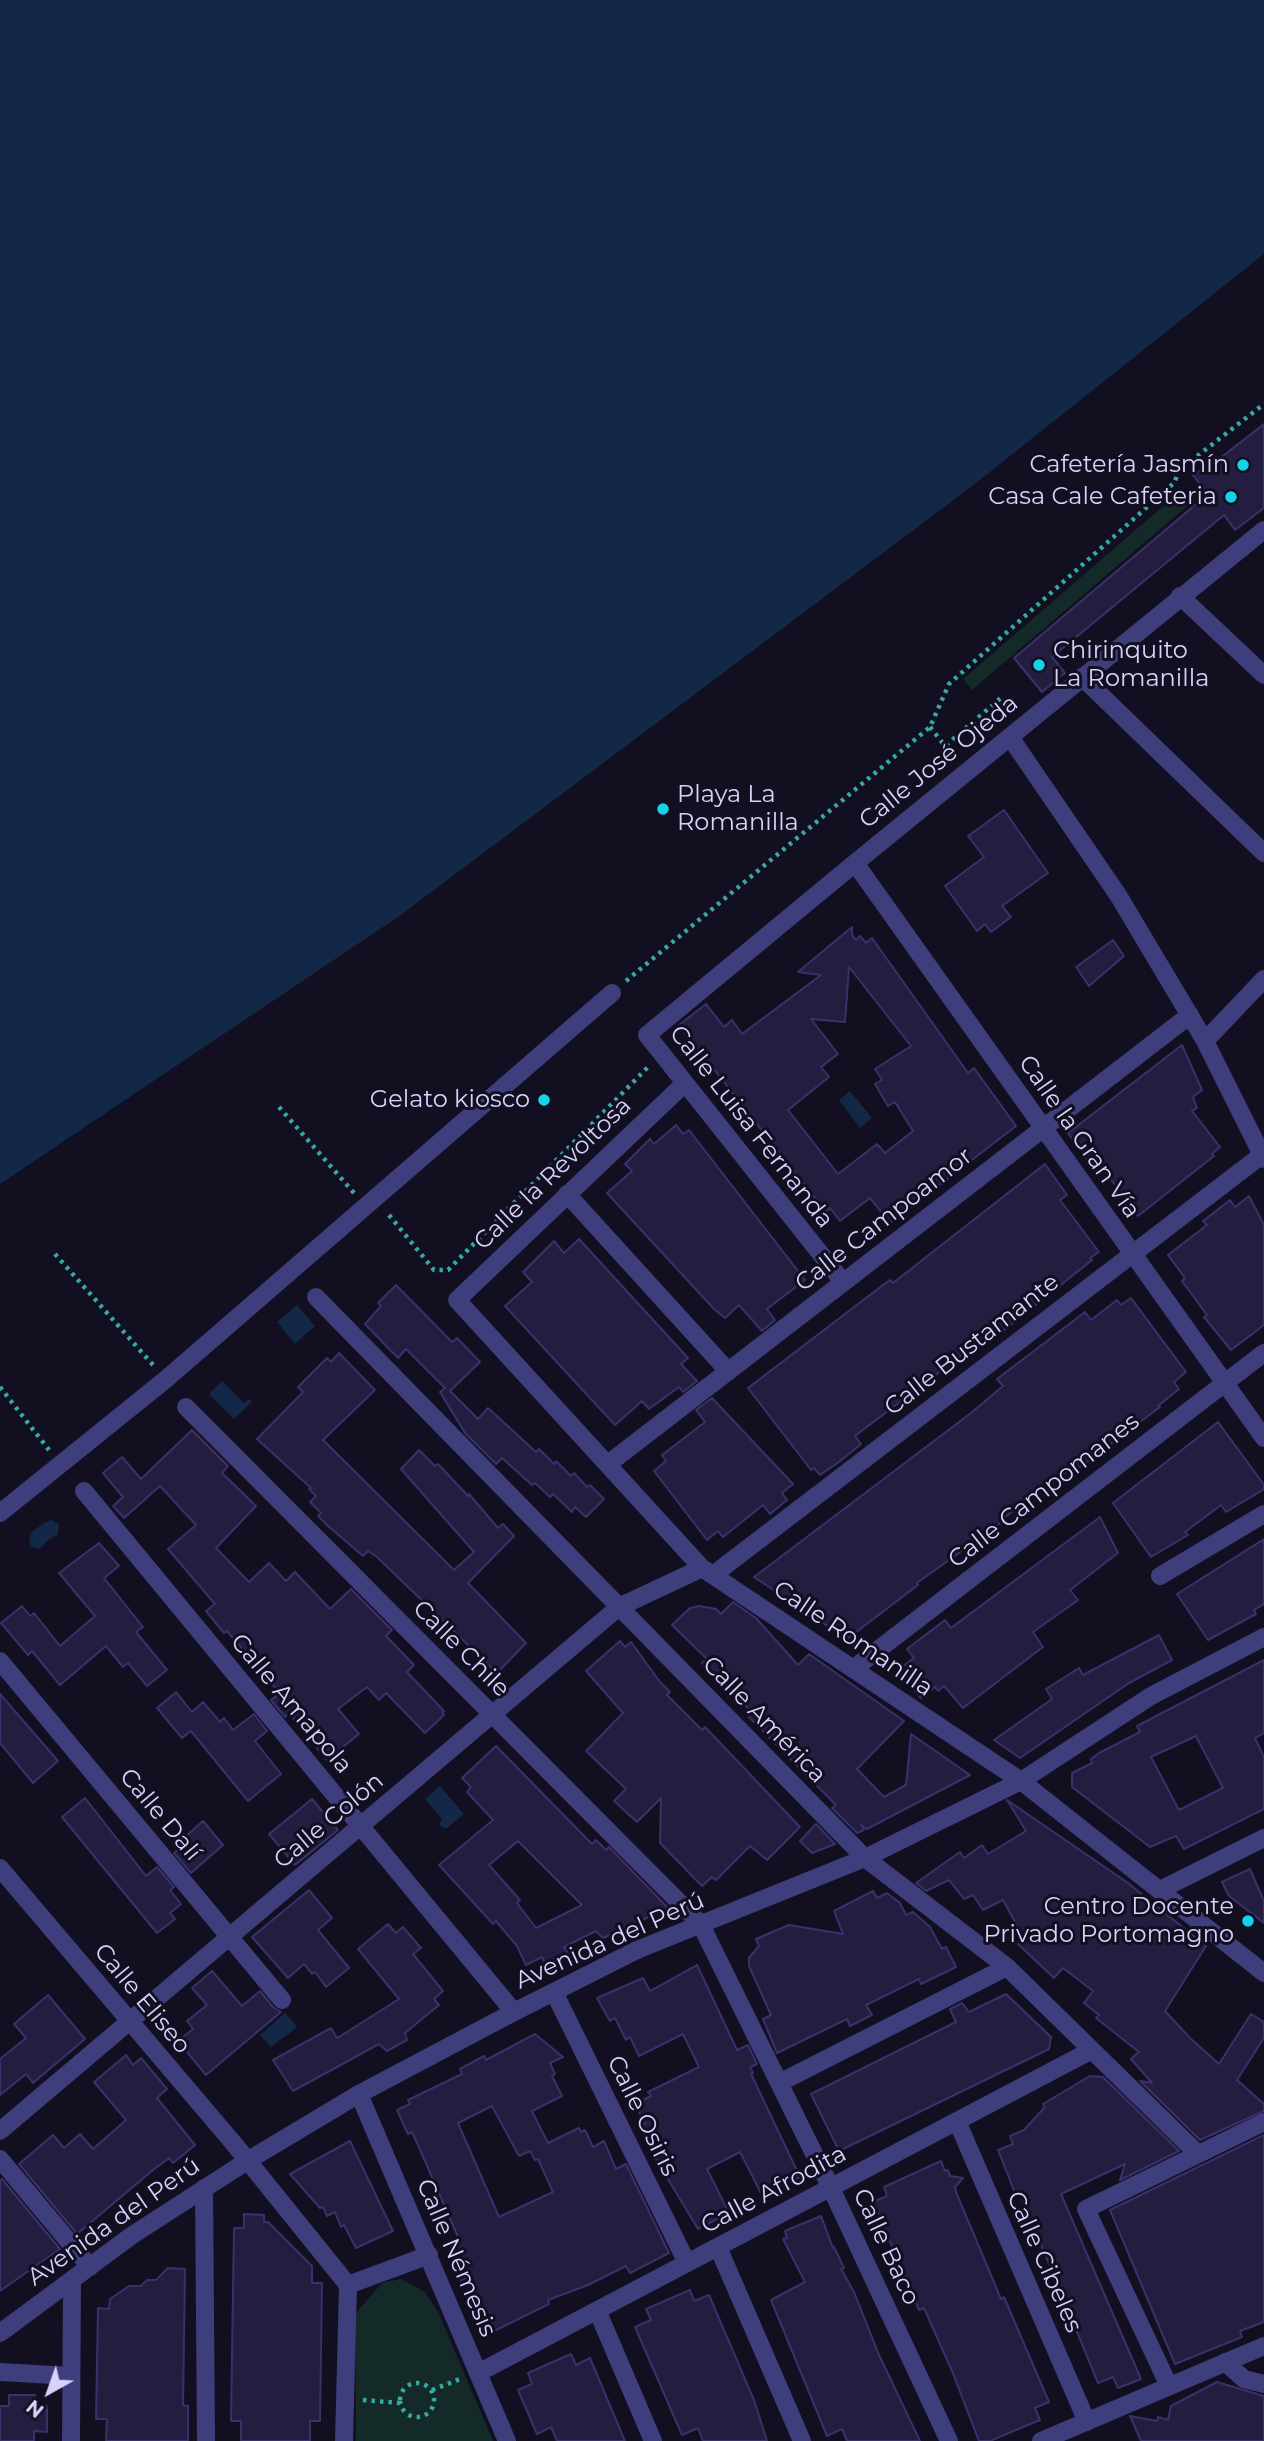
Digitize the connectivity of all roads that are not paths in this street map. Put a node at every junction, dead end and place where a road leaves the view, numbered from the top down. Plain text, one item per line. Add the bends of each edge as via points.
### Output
1 (1264, 530) edge
2 (1180, 596) junction
3 (1264, 676) edge
4 (1082, 677) junction
5 (1010, 737) junction
6 (1264, 853) edge
7 (855, 863) junction
8 (1264, 979) edge
9 (612, 993) road end
10 (1189, 1015) junction
11 (648, 1035) joint
12 (1205, 1041) junction
13 (684, 1084) junction
14 (1043, 1128) junction
15 (1263, 1157) edge
16 (567, 1194) junction
17 (1132, 1252) junction
18 (844, 1282) junction
19 (316, 1297) dead end
20 (457, 1300) joint
21 (1264, 1353) edge
22 (728, 1371) junction
23 (1225, 1383) junction
24 (186, 1407) dead end
25 (1264, 1438) edge
26 (608, 1464) junction
27 (83, 1491) dead end
28 (0, 1513) edge
29 (1264, 1514) edge
30 (708, 1572) junction
31 (1160, 1576) dead end
32 (619, 1607) junction
33 (1264, 1637) edge
34 (0, 1661) edge
35 (853, 1668) junction
36 (492, 1715) junction
37 (1021, 1781) junction
38 (360, 1826) junction
39 (1264, 1838) edge
40 (865, 1858) junction
41 (0, 1868) edge
42 (1160, 1890) junction
43 (701, 1926) junction
44 (229, 1937) junction
45 (1007, 1967) junction
46 (1264, 1973) edge
47 (554, 1992) junction
48 (282, 2000) dead end
49 (514, 2012) junction
50 (129, 2021) junction
51 (1092, 2050) junction
52 (779, 2083) junction
53 (359, 2094) junction
54 (957, 2121) junction
55 (1264, 2122) edge
56 (0, 2131) edge
57 (1198, 2154) junction
58 (0, 2160) edge
59 (247, 2161) junction
60 (204, 2188) junction
61 (831, 2188) junction
62 (718, 2247) junction
63 (429, 2255) junction
64 (688, 2263) junction
65 (89, 2267) junction
66 (72, 2280) junction
67 (348, 2286) junction
68 (597, 2310) junction
69 (0, 2333) edge
70 (1264, 2346) edge
71 (1225, 2362) junction
72 (0, 2372) edge
73 (478, 2372) junction
74 (71, 2376) junction
75 (1264, 2384) edge
76 (1169, 2386) junction
77 (1087, 2422) junction
78 (1046, 2440) edge
79 (71, 2441) edge
80 (206, 2441) edge
81 (344, 2441) edge
82 (507, 2441) edge
83 (653, 2441) edge
84 (802, 2441) edge
85 (949, 2441) edge

1 - 2 street, Calle José Ojeda
2 - 3 street
2 - 4 street, Calle José Ojeda
4 - 5 street, Calle José Ojeda
4 - 6 street
5 - 7 street, Calle José Ojeda
5 - 10 street via 1118,895
7 - 11 street, Calle José Ojeda
7 - 14 street, Calle la Gran Vía
8 - 12 street
9 - 28 street via 165,1380
10 - 12 street
10 - 14 street, Calle Campoamor
11 - 13 street, Calle Luisa Fernanda
12 - 15 street
13 - 16 street, Calle la Revoltosa
13 - 18 street, Calle Luisa Fernanda
14 - 17 street, Calle la Gran Vía
14 - 18 street, Calle Campoamor
15 - 17 street, Calle Bustamante
16 - 20 street, Calle la Revoltosa
16 - 22 street
17 - 23 street, Calle la Gran Vía
17 - 30 street, Calle Bustamante
18 - 22 street, Calle Campoamor
19 - 32 street, Calle América
20 - 26 street, Calle Romanilla
21 - 23 street, Calle Campomanes
22 - 26 street, Calle Campoamor
23 - 25 street, Calle la Gran Vía
23 - 35 street, Calle Campomanes
24 - 36 street, Calle Chile
26 - 30 street, Calle Romanilla
27 - 38 street, Calle Amapola
29 - 31 street
30 - 32 street, Calle Colón
30 - 35 street, Calle Romanilla
32 - 36 street, Calle Colón
32 - 40 street, Calle América
33 - 37 street, Avenida del Perú via 1150,1696
34 - 44 street, Calle Dalí
35 - 37 street, Calle Romanilla
36 - 38 street, Calle Colón
36 - 43 street, Calle Chile
37 - 40 street, Avenida del Perú
37 - 42 street, Calle Romanilla
38 - 44 street, Calle Colón
38 - 49 street, Calle Amapola
39 - 42 street
40 - 43 street, Avenida del Perú
40 - 45 street, Calle América
41 - 50 street, Calle Eliseo
42 - 46 street, Calle Romanilla
43 - 47 street, Avenida del Perú via 637,1950
43 - 52 street, Calle Baco
44 - 48 street, Calle Dalí
44 - 50 street, Calle Colón
45 - 51 street, Calle América
45 - 52 street
47 - 49 street, Avenida del Perú
47 - 64 street, Calle Osiris
49 - 53 street, Avenida del Perú
50 - 56 street, Calle Colón
50 - 59 street, Calle Eliseo
51 - 54 street, Calle Afrodita
51 - 57 street, Calle América
52 - 61 street, Calle Baco
53 - 59 street, Avenida del Perú
53 - 63 street, Calle Némesis
54 - 61 street, Calle Afrodita
54 - 77 street, Calle Cibeles
55 - 57 street
57 - 76 street via 1086,2209
58 - 65 street
59 - 60 street, Avenida del Perú
59 - 67 street, Calle Eliseo
60 - 65 street, Avenida del Perú
60 - 80 street
61 - 62 street, Calle Afrodita
61 - 85 street, Calle Baco
62 - 64 street, Calle Afrodita
62 - 84 street
63 - 67 street
63 - 73 street, Calle Némesis
64 - 68 street, Calle Afrodita
65 - 66 street, Avenida del Perú
66 - 69 street, Avenida del Perú
66 - 74 street
67 - 81 street
68 - 73 street, Calle Afrodita
68 - 83 street
70 - 71 street
71 - 75 street via 1244,2379
71 - 76 street
72 - 74 street
73 - 82 street, Calle Némesis
74 - 79 street
76 - 77 street
77 - 78 street

